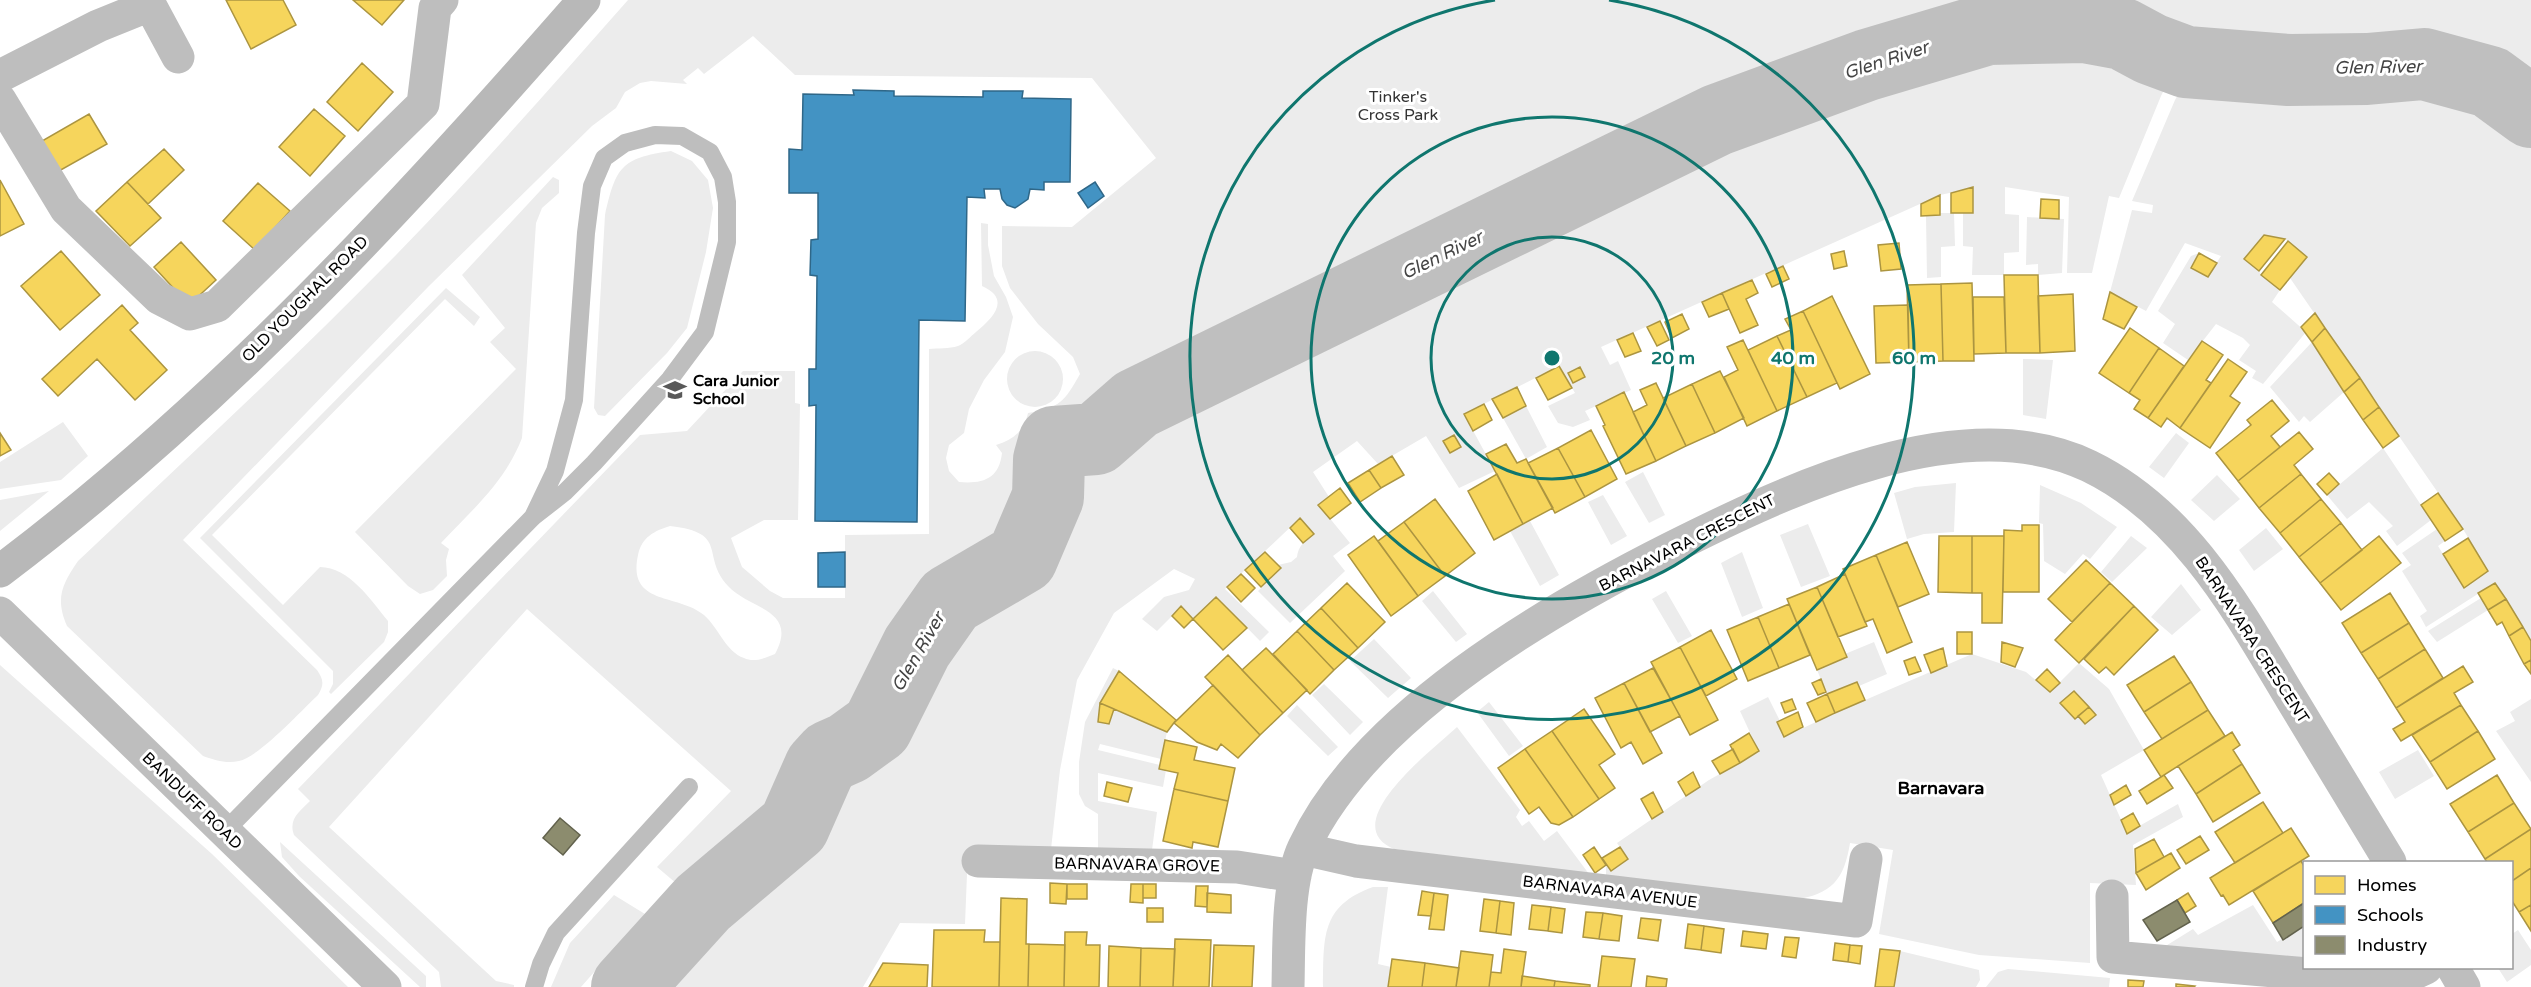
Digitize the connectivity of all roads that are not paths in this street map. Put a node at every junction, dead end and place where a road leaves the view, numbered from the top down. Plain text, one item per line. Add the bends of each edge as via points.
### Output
1 (442, 0) edge
2 (584, 0) edge
3 (178, 57) dead end
4 (0, 76) edge
5 (0, 100) edge
6 (533, 518) junction
7 (0, 571) edge
8 (0, 613) edge
9 (689, 787) dead end
10 (224, 832) junction
11 (1866, 859) dead end
12 (978, 861) dead end
13 (2389, 861) edge
14 (1299, 862) junction
15 (2112, 896) dead end
16 (2424, 969) edge
17 (2454, 969) edge
18 (385, 987) edge
19 (534, 987) edge
20 (1288, 987) edge
21 (2464, 987) edge

1 - 5 street via 435,8 423,104 217,306 190,314 159,298 66,209
2 - 7 main road, OLD YOUGHAL ROAD via 414,191 299,309 171,429
3 - 4 street via 150,5 98,26
6 - 6 lane via 555,471 574,400 592,186 604,158 625,143 655,135 682,136 710,152 723,177 727,202 727,242 705,332 670,379 594,463
6 - 10 lane
8 - 10 street, BANDUFF ROAD
9 - 19 lane via 556,933
10 - 18 street, BANDUFF ROAD
11 - 14 street, BARNAVARA AVENUE via 1856,921 1356,861
12 - 14 street, BARNAVARA GROVE via 1237,867
13 - 14 street, BARNAVARA CRESCENT via 2252,634 2209,570 2165,517 2127,488 2090,467 2057,453 2004,446 1932,451 1840,472 1746,510 1535,623 1398,725 1326,808
14 - 20 street, BARNAVARA CRESCENT
15 - 16 street via 2113,957 2378,980
17 - 21 street

